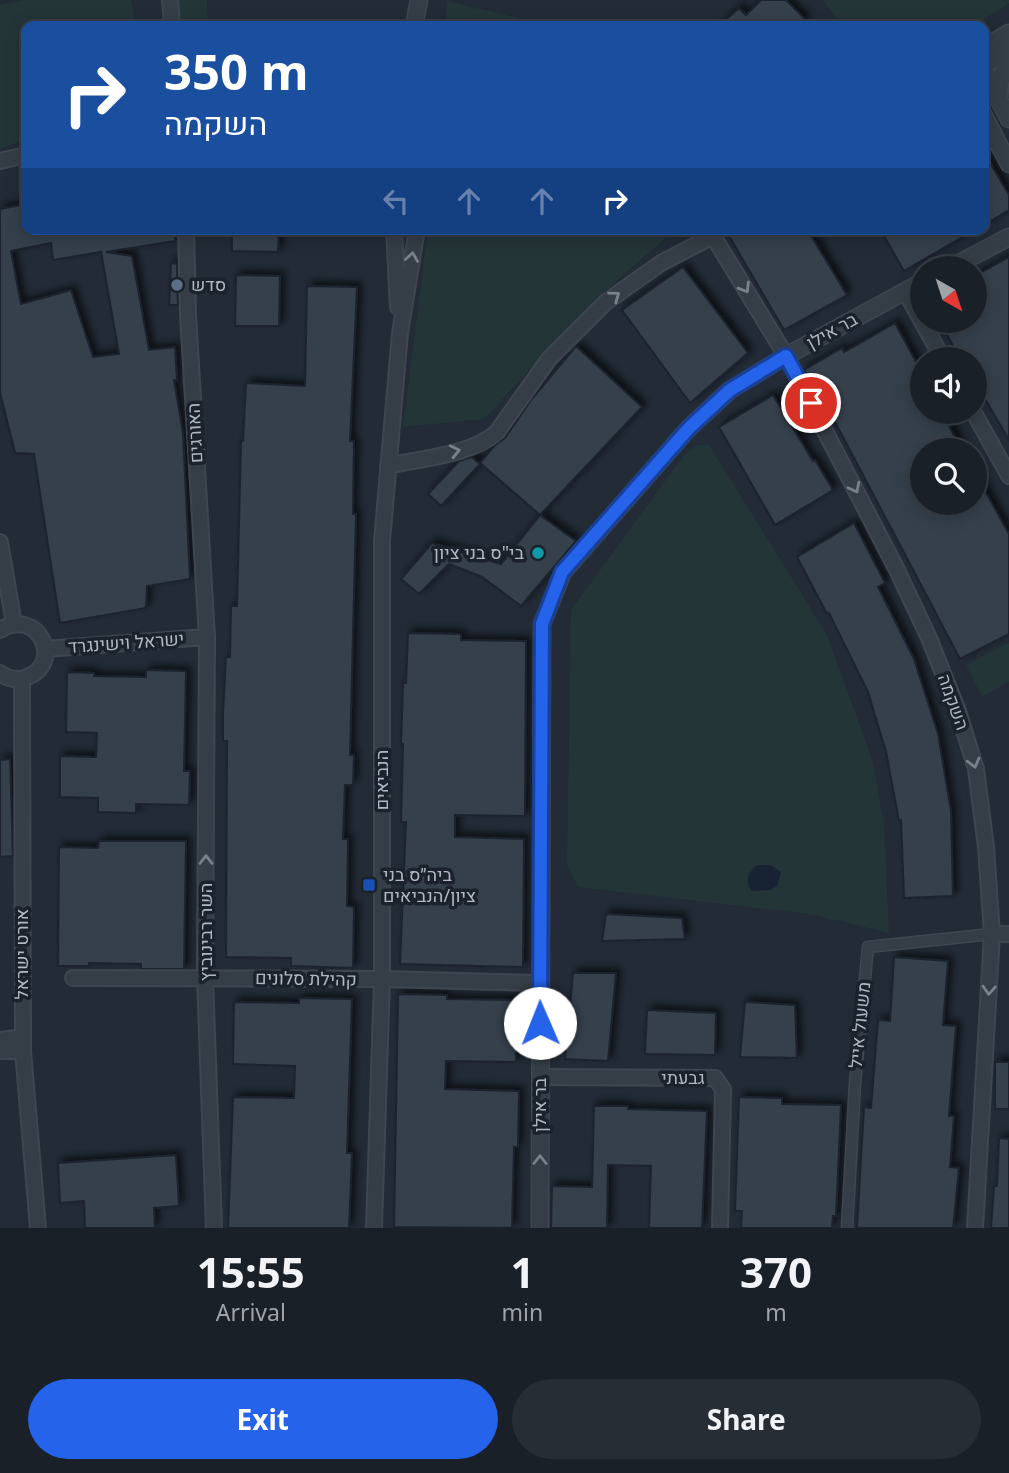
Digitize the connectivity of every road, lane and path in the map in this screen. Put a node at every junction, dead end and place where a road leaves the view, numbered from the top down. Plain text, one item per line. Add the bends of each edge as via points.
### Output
1 (170, 0) edge
2 (421, 0) edge
3 (172, 21) edge
4 (415, 21) edge
5 (425, 21) edge
6 (1009, 33) edge
7 (989, 45) edge
8 (1009, 50) edge
9 (1009, 59) edge
10 (989, 62) edge
11 (989, 81) edge
12 (999, 100) junction
13 (1009, 119) edge
14 (989, 126) edge
15 (21, 156) edge
16 (0, 162) edge
17 (1009, 164) edge
18 (186, 235) edge
19 (394, 235) edge
20 (415, 235) edge
21 (708, 235) edge
22 (715, 235) edge
23 (1009, 237) edge
24 (973, 256) edge
25 (910, 288) edge
26 (905, 291) junction
27 (400, 333) junction
28 (936, 347) edge
29 (786, 356) junction
30 (980, 424) edge
31 (388, 466) junction
32 (1009, 476) edge
33 (0, 542) edge
34 (14, 624) junction
35 (0, 630) edge
36 (207, 637) junction
37 (45, 649) junction
38 (0, 673) edge
39 (22, 679) junction
40 (992, 934) junction
41 (1009, 934) edge
42 (73, 978) dead end
43 (205, 978) junction
44 (382, 979) junction
45 (539, 983) junction
46 (0, 1040) edge
47 (23, 1044) junction
48 (0, 1051) edge
49 (540, 1077) junction
50 (38, 1228) edge
51 (214, 1228) edge
52 (373, 1228) edge
53 (540, 1228) edge
54 (720, 1228) edge
55 (847, 1228) edge
56 (975, 1228) edge

1 - 3 street
2 - 4 street
2 - 5 street
6 - 7 street
8 - 10 street
9 - 12 street
11 - 12 street
12 - 13 street
14 - 17 street
15 - 16 street
18 - 36 street, האורגים
19 - 27 street, הנביאים
27 -> 20 street, הנביאים
31 -> 21 street via 488,440 550,359 606,302
22 -> 29 street, השקמה
23 - 24 street
25 - 26 street, בר אילן
26 - 28 street
26 - 29 street, בר אילן
27 - 31 street, הנביאים
29 -> 40 street, השקמה via 897,570 958,711 976,769
29 - 45 street, בר אילן via 730,390 689,428 562,572 542,624
30 - 32 street
31 - 44 street, הנביאים via 382,541
33 - 34 street
34 - 35 street
34 - 37 street via 31,627
36 - 37 street, ישראל וישינגרד
43 -> 36 street, השר רבינוביץ
37 - 39 street via 42,665
38 - 39 street
39 - 47 street, אורט ישראל
40 - 41 street
40 - 55 street, משעול אייל via 868,947
40 -> 56 street, השקמה
42 - 43 street, קהילת סלונים
43 - 44 street, קהילת סלונים
43 - 51 street, השר רבינוביץ
44 - 45 street, קהילת סלונים
44 - 52 street, הנביאים
45 - 49 street, בר אילן
46 - 47 street
47 - 48 street
47 - 50 street, אורט ישראל
53 -> 49 street, בר אילן
49 - 54 street, גבעתי via 715,1078 723,1089

